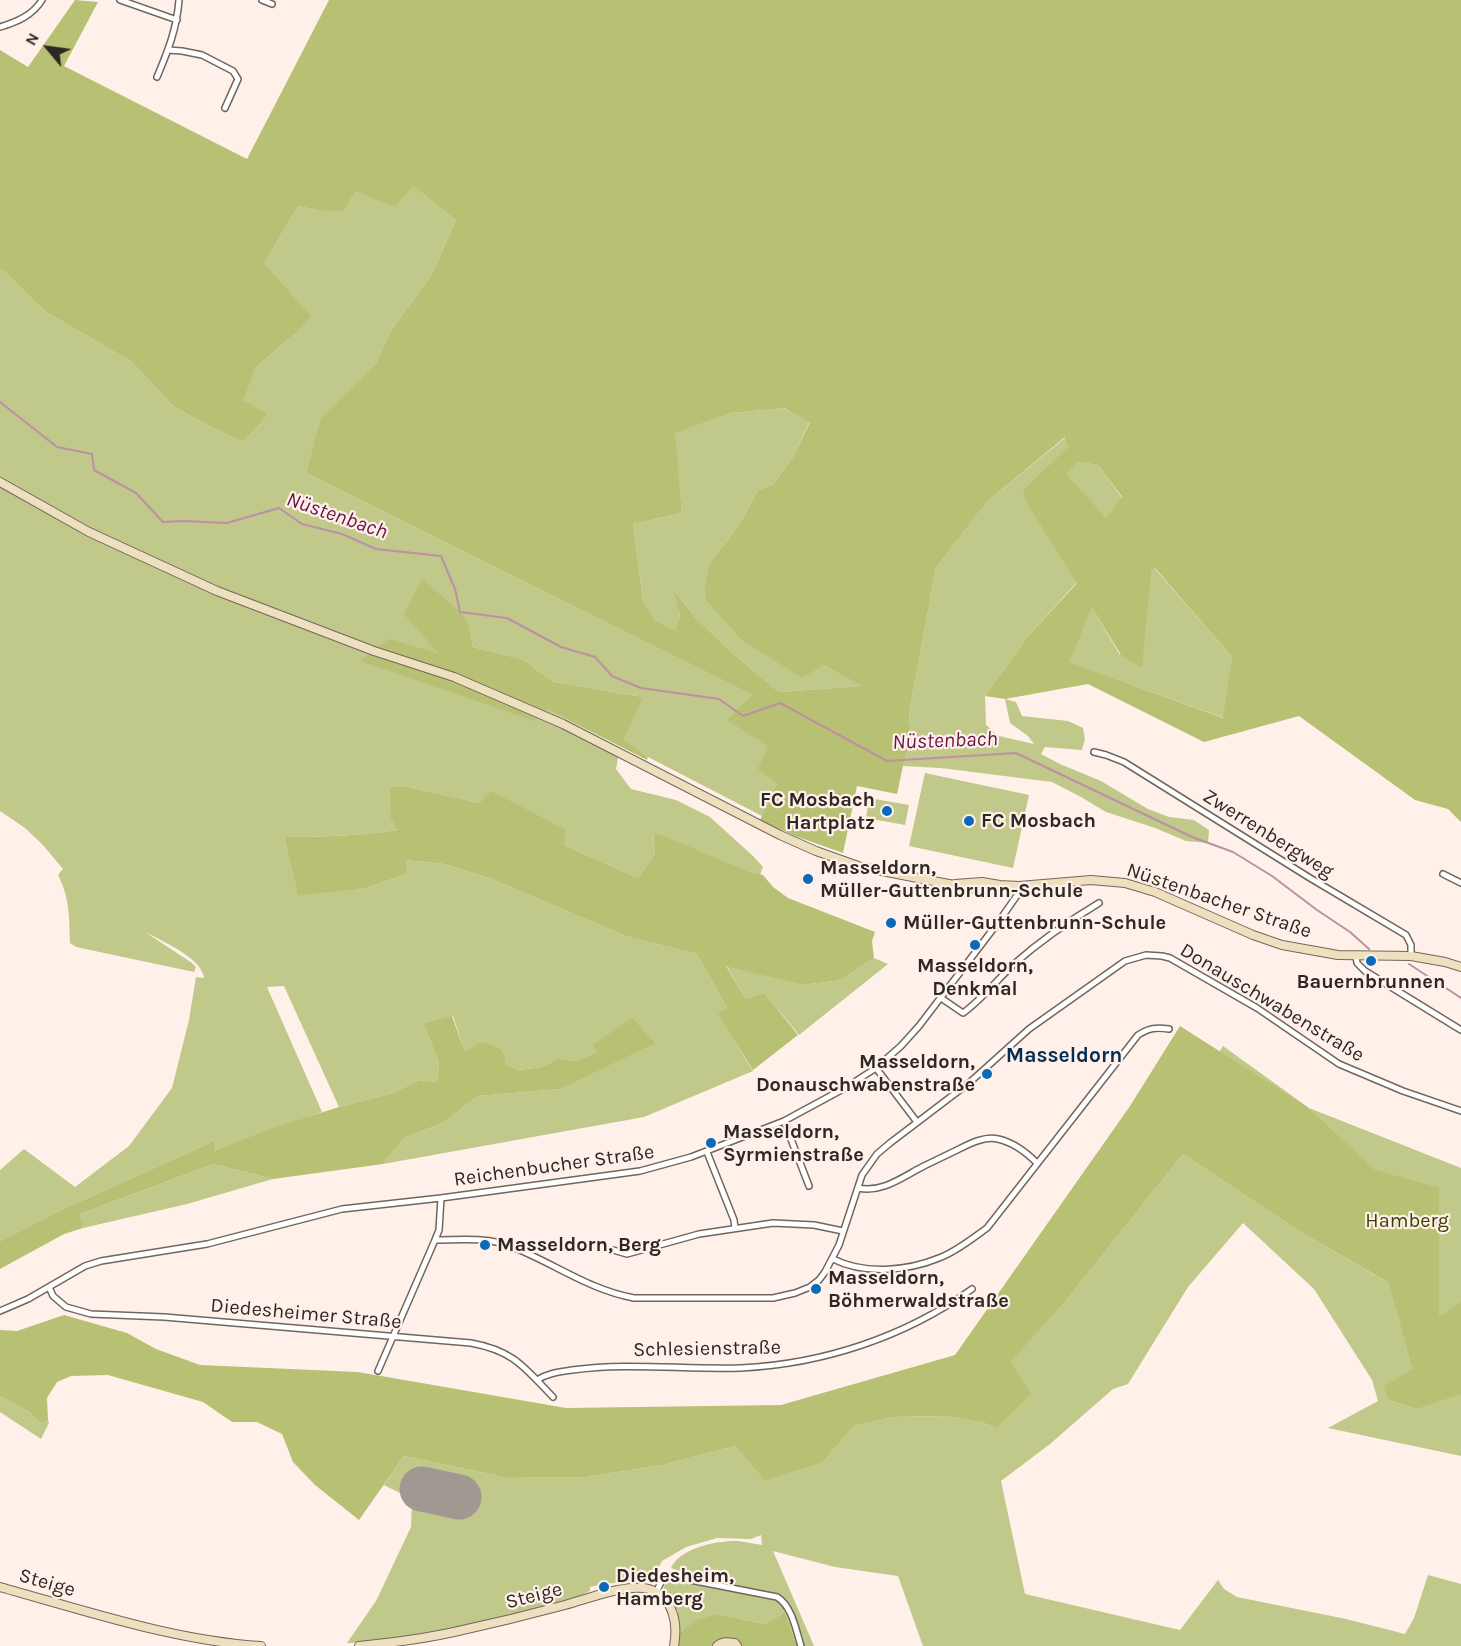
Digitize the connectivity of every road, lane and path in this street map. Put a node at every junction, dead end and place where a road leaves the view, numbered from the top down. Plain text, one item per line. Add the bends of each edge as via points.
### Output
1 (42, 0) edge
2 (120, 0) edge
3 (179, 0) edge
4 (262, 0) edge
5 (272, 4) dead end
6 (177, 20) junction
7 (0, 27) edge
8 (168, 50) junction
9 (157, 77) dead end
10 (225, 108) dead end
11 (0, 483) edge
12 (1094, 752) dead end
13 (1443, 874) dead end
14 (1461, 884) edge
15 (1019, 886) junction
16 (1099, 903) dead end
17 (1356, 956) junction
18 (1411, 956) junction
19 (1461, 967) edge
20 (941, 998) junction
21 (1169, 1029) dead end
22 (1461, 1030) edge
23 (876, 1068) junction
24 (1461, 1111) edge
25 (784, 1121) junction
26 (917, 1122) junction
27 (707, 1152) junction
28 (1037, 1163) junction
29 (809, 1186) dead end
30 (858, 1188) junction
31 (441, 1198) junction
32 (735, 1228) junction
33 (843, 1231) junction
34 (435, 1240) junction
35 (613, 1250) dead end
36 (833, 1259) junction
37 (49, 1287) junction
38 (972, 1289) dead end
39 (0, 1311) edge
40 (393, 1337) junction
41 (378, 1371) dead end
42 (537, 1380) junction
43 (553, 1397) dead end
44 (0, 1587) edge
45 (656, 1592) junction
46 (261, 1646) edge
47 (358, 1646) edge
48 (674, 1646) edge
49 (717, 1646) edge
50 (738, 1646) edge
51 (801, 1646) edge

1 - 7 street via 26,17
2 - 6 street
3 - 6 street
4 - 5 street
6 - 8 street
8 - 9 street
8 - 10 street via 202,55 233,71 238,79
11 - 15 main road, Nüstenbacher Straße via 89,531 217,591 454,677 563,724 816,851 861,867 954,885 982,882
12 - 18 street, Zwerrenbergweg via 1124,762 1406,935
13 - 14 street
15 - 17 main road, Nüstenbacher Straße via 1091,880 1125,883 1282,945
15 - 20 street, Reichenbucher Straße via 1018,894
16 - 20 street via 1031,950 963,1013
17 - 18 main road, Nüstenbacher Straße
17 - 22 street via 1365,971
18 - 19 main road, Nüstenbacher Straße
20 - 23 street, Reichenbucher Straße via 901,1046
21 - 28 street via 1148,1028 1138,1035
23 - 25 street, Reichenbucher Straße
23 - 26 street
24 - 26 street, Donauschwabenstraße via 1339,1064 1257,1008 1170,958 1146,955 1125,961 1029,1029 969,1083
25 - 27 street, Reichenbucher Straße
25 - 29 street
26 - 30 street, Donauschwabenstraße via 877,1154
27 - 31 street, Reichenbucher Straße via 640,1171
27 - 32 street
28 - 30 street via 1005,1141 986,1138 898,1181 873,1189
28 - 36 street via 987,1228 941,1258 909,1268 887,1269 864,1268
30 - 33 street, Donauschwabenstraße
31 - 34 street
31 - 37 street, Reichenbucher Straße via 342,1209 207,1244 101,1261
32 - 33 street via 773,1223
32 - 35 street via 627,1254
33 - 36 street, Donauschwabenstraße
34 - 36 street, Donauschwabenstraße via 489,1240 508,1245 595,1287 634,1298 773,1298 810,1287
34 - 40 street
37 - 39 street, Reichenbucher Straße
37 - 40 street, Diedesheimer Straße via 66,1307 91,1314
38 - 42 street, Schlesienstraße via 898,1331 829,1355 741,1368 613,1366 547,1374
40 - 41 street
40 - 42 street, Diedesheimer Straße via 498,1349
42 - 43 street, Diedesheimer Straße
44 - 46 main road, Steige via 165,1631
45 - 47 main road, Steige via 621,1590 453,1632
45 - 48 main road via 673,1610
45 - 51 street via 665,1575 771,1595 781,1599 787,1608
49 - 50 main road via 727,1642

